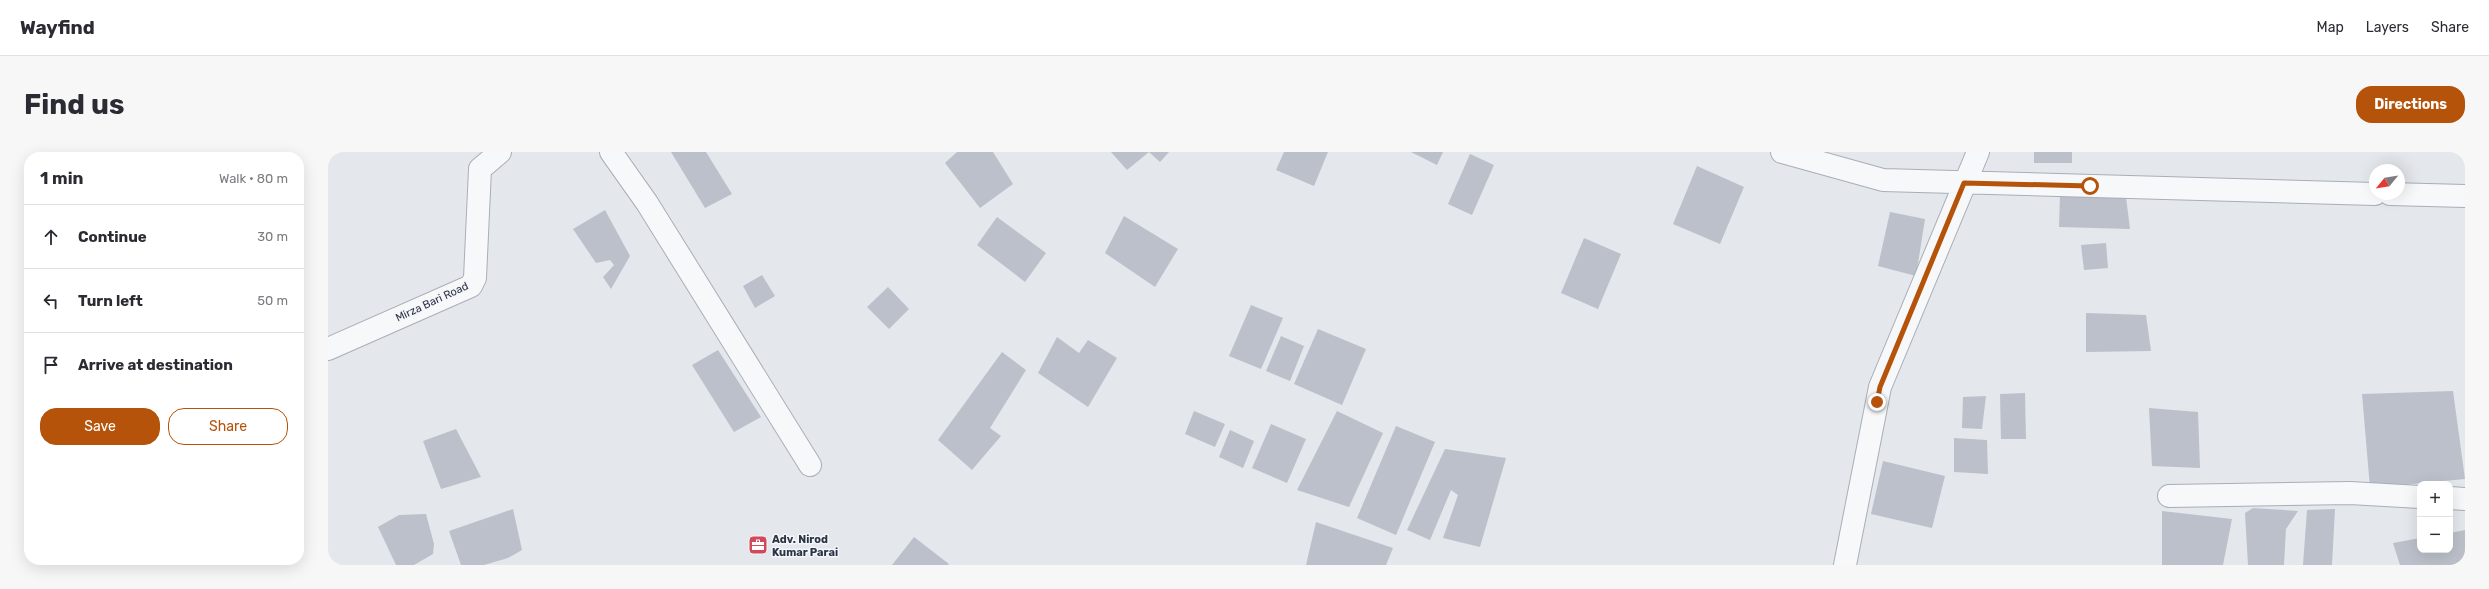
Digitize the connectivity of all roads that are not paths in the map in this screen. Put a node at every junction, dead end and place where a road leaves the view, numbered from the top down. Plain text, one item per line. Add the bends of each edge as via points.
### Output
1 (500, 152) edge
2 (612, 152) edge
3 (1782, 152) edge
4 (1978, 152) edge
5 (1964, 183) junction
6 (2369, 194) edge
7 (2405, 194) edge
8 (2465, 196) edge
9 (328, 349) edge
10 (810, 465) dead end
11 (2169, 496) dead end
12 (2417, 497) edge
13 (2453, 498) edge
14 (2465, 499) edge
15 (1845, 565) edge

1 - 9 street, Mirza Bari Road via 480,168 475,278 472,286
2 - 10 street via 647,203
3 - 5 street via 1883,180
4 - 5 street
5 - 6 street
5 - 15 street via 1880,387
7 - 8 street
11 - 12 street via 2350,493
13 - 14 street

